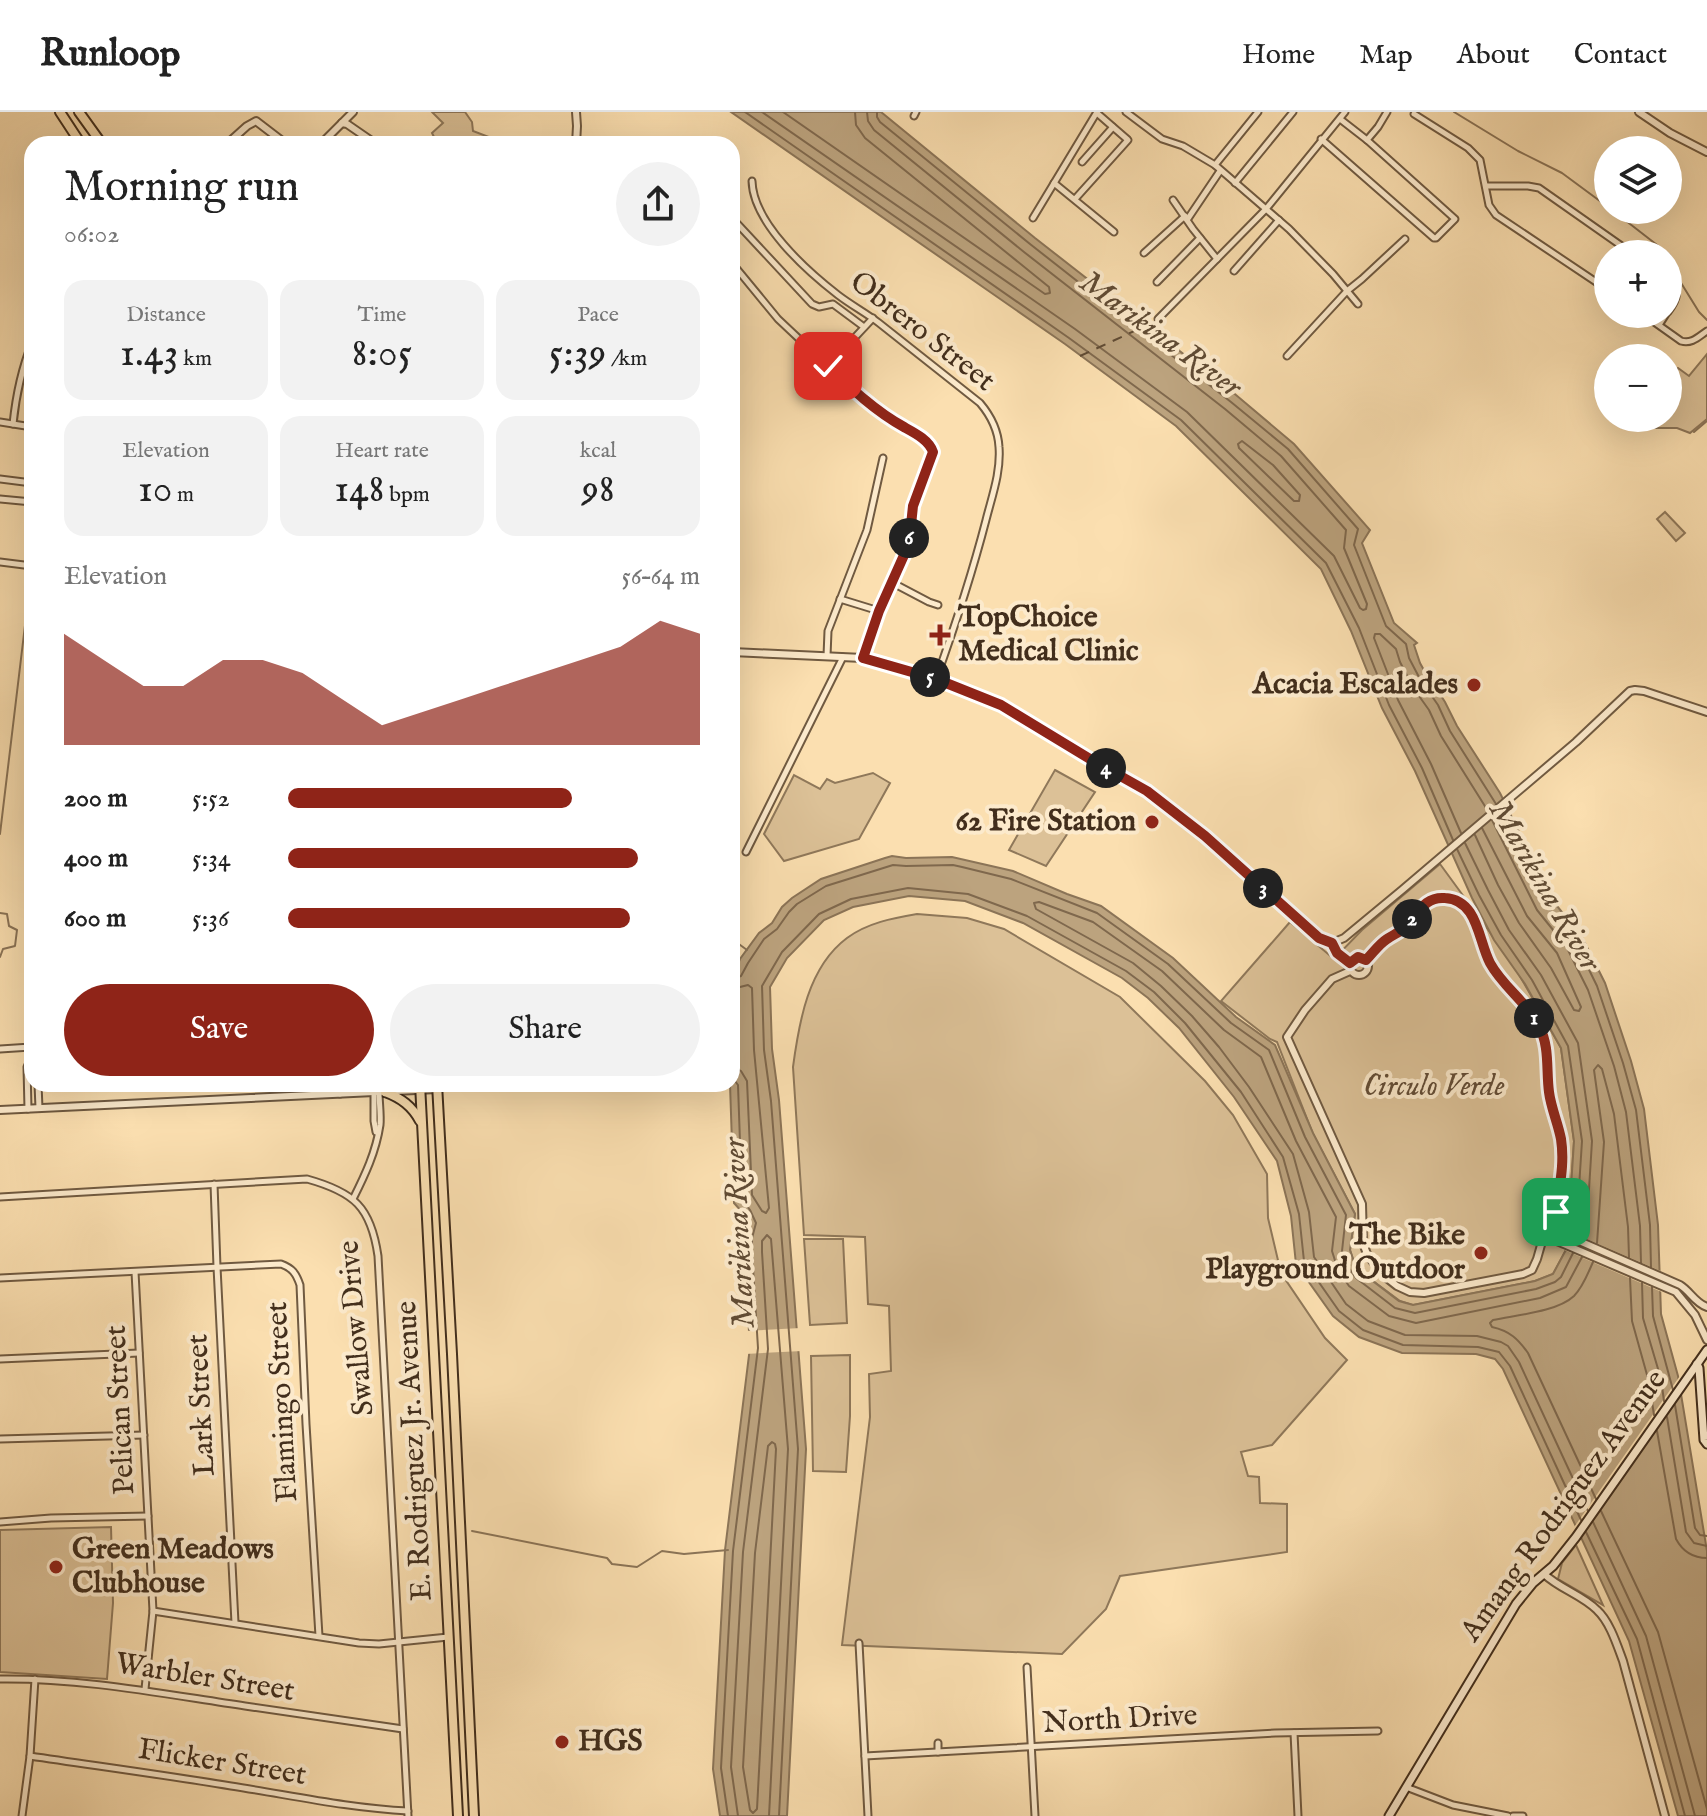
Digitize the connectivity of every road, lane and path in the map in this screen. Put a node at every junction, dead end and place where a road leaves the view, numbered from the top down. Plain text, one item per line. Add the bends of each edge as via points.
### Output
1 (60, 112) edge
2 (79, 112) edge
3 (354, 112) edge
4 (576, 112) edge
5 (1097, 112) edge
6 (1126, 112) edge
7 (1258, 112) edge
8 (1293, 112) edge
9 (1345, 112) edge
10 (1387, 112) edge
11 (1639, 112) edge
12 (1414, 114) dead end
13 (1340, 119) junction
14 (342, 123) junction
15 (1113, 127) junction
16 (355, 130) junction
17 (73, 136) edge
18 (96, 136) edge
19 (236, 136) edge
20 (276, 136) edge
21 (329, 136) edge
22 (364, 136) edge
23 (576, 136) edge
24 (1321, 139) junction
25 (1367, 140) junction
26 (1707, 152) edge
27 (1082, 162) dead end
28 (1215, 165) junction
29 (1220, 171) junction
30 (752, 181) dead end
31 (1054, 183) junction
32 (1235, 183) junction
33 (1486, 186) junction
34 (1075, 199) junction
35 (1173, 200) dead end
36 (1266, 209) junction
37 (1033, 218) dead end
38 (1186, 218) junction
39 (1279, 220) junction
40 (740, 227) edge
41 (1114, 232) dead end
42 (1200, 238) junction
43 (1405, 239) dead end
44 (1613, 240) edge
45 (1144, 253) dead end
46 (1217, 259) junction
47 (1234, 271) dead end
48 (740, 273) edge
49 (1594, 281) edge
50 (1157, 282) dead end
51 (1347, 291) junction
52 (1358, 304) dead end
53 (873, 318) junction
54 (1158, 319) dead end
55 (864, 327) junction
56 (1663, 328) edge
57 (1707, 331) edge
58 (1287, 356) dead end
59 (24, 363) edge
60 (828, 366) junction
61 (0, 422) edge
62 (13, 424) junction
63 (24, 426) edge
64 (883, 458) dead end
65 (0, 479) edge
66 (24, 482) edge
67 (0, 499) edge
68 (24, 501) edge
69 (0, 562) edge
70 (24, 565) edge
71 (891, 582) junction
72 (840, 599) junction
73 (938, 605) dead end
74 (879, 611) junction
75 (740, 652) edge
76 (827, 656) junction
77 (843, 657) junction
78 (863, 658) junction
79 (936, 679) junction
80 (1707, 712) edge
81 (746, 852) dead end
82 (1332, 943) junction
83 (1366, 960) junction
84 (1350, 967) junction
85 (24, 1048) edge
86 (0, 1049) edge
87 (28, 1092) edge
88 (38, 1092) edge
89 (379, 1092) junction
90 (420, 1092) edge
91 (437, 1092) edge
92 (340, 1094) joint
93 (39, 1108) junction
94 (28, 1109) junction
95 (0, 1110) edge
96 (422, 1126) junction
97 (214, 1184) junction
98 (0, 1197) edge
99 (353, 1199) junction
100 (1553, 1229) junction
101 (1548, 1238) junction
102 (217, 1267) junction
103 (135, 1272) junction
104 (0, 1278) edge
105 (448, 1290) junction
106 (431, 1291) junction
107 (1705, 1308) edge
108 (1695, 1315) junction
109 (1707, 1340) edge
110 (139, 1353) junction
111 (1706, 1353) edge
112 (0, 1359) edge
113 (1697, 1364) junction
114 (144, 1435) junction
115 (0, 1439) edge
116 (1707, 1444) edge
117 (148, 1516) junction
118 (0, 1522) edge
119 (1544, 1574) junction
120 (153, 1611) junction
121 (235, 1623) junction
122 (319, 1636) junction
123 (448, 1637) junction
124 (398, 1643) junction
125 (859, 1643) dead end
126 (1027, 1667) dead end
127 (0, 1679) edge
128 (35, 1679) junction
129 (145, 1689) junction
130 (404, 1729) junction
131 (1378, 1731) dead end
132 (1294, 1733) junction
133 (938, 1743) dead end
134 (1031, 1747) junction
135 (938, 1752) junction
136 (30, 1756) junction
137 (865, 1756) junction
138 (1406, 1787) junction
139 (408, 1814) edge
140 (22, 1816) edge
141 (458, 1816) edge
142 (474, 1816) edge
143 (868, 1816) edge
144 (1035, 1816) edge
145 (1298, 1816) edge
146 (1389, 1816) edge
147 (1510, 1816) edge
148 (1523, 1816) edge
149 (1665, 1816) edge

1 - 17 main road
2 - 18 main road
3 - 14 street
3 - 16 street
4 - 23 street
5 - 15 street
5 - 31 street
6 - 28 street via 1162,139
7 - 28 street
8 - 32 street
9 - 13 street
10 - 25 street
11 - 26 street
12 - 33 street via 1480,160
13 - 24 street
13 - 25 street
14 - 16 street
14 - 21 street
15 - 27 street
15 - 34 street via 1128,140
16 - 22 street
19 - 20 street via 256,121
24 - 25 street via 1436,238 1456,218
24 - 36 street
28 - 29 street
29 - 32 street
29 - 38 street
30 - 53 street, Obrero Street via 761,215 790,252
31 - 34 street
31 - 37 street
32 - 36 street
33 - 44 street via 1539,188
33 - 49 street via 1496,215
34 - 41 street
35 - 38 street
36 - 39 street
36 - 46 street
38 - 42 street
38 - 45 street
39 - 47 street
39 - 51 street
40 - 55 street via 812,304 833,304
42 - 46 street
42 - 50 street
43 - 51 street
46 - 54 street
48 - 60 street via 778,319
51 - 52 street
51 - 58 street
53 - 55 street
53 - 79 street, Obrero Street via 980,403 991,416 999,444 998,471 972,574
55 - 60 street
56 - 57 street via 1687,343
59 - 62 street
60 - 71 street via 933,452 913,506 909,544
61 - 62 street
62 - 63 street
64 - 72 street via 867,530
65 - 66 street
67 - 68 street
69 - 70 street
71 - 73 street
71 - 74 street
72 - 74 street
72 - 76 street via 828,631
74 - 78 street
75 - 76 street
76 - 77 street
77 - 78 street
77 - 81 street
78 - 79 street
79 - 82 street via 1001,705 1157,797 1319,938
80 - 82 street via 1644,691 1625,694 1402,890
82 - 84 street
83 - 84 street via 1358,957
83 - 84 street via 1364,974 1355,975
83 - 100 street via 1424,904 1441,897 1469,909 1491,963 1536,1020 1547,1049 1549,1095 1563,1165
84 - 101 street via 1332,979 1287,1037 1362,1204 1363,1243 1375,1266 1397,1286 1424,1293 1523,1274 1532,1270
85 - 86 street
87 - 94 street
88 - 93 street
89 - 92 street
89 - 96 main road via 404,1101
89 - 99 street via 374,1154
90 - 96 main road, E. Rodriguez Jr. Avenue
91 - 105 main road, E. Rodriguez Jr. Avenue
92 - 93 street
93 - 94 street
94 - 95 street
96 - 106 main road, E. Rodriguez Jr. Avenue
97 - 98 street, Swallow Drive
97 - 99 street, Swallow Drive via 307,1179
97 - 102 street, Lark Street
99 - 124 street, Swallow Drive via 368,1219 378,1256
100 - 101 street
100 - 101 street via 1530,1225 1532,1232
100 - 107 street via 1680,1285
101 - 108 street via 1676,1292
102 - 103 street, Flamingo Street
102 - 121 street, Lark Street
102 - 122 street, Flamingo Street via 281,1264 290,1267 300,1285
103 - 104 street, Flamingo Street
103 - 110 street, Pelican Street
105 - 106 main road
105 - 142 main road, E. Rodriguez Jr. Avenue
106 - 123 main road, E. Rodriguez Jr. Avenue
107 - 108 street
108 - 109 street
110 - 112 street
110 - 114 street, Pelican Street
111 - 113 main road, Amang Rodriguez Avenue
113 - 116 main road
113 - 119 main road, Amang Rodriguez Avenue via 1576,1537
114 - 115 street
114 - 117 street, Pelican Street
117 - 118 street
117 - 120 street, Pelican Street
119 - 138 main road, Amang Rodriguez Avenue via 1503,1624
119 - 149 street via 1597,1609 1614,1639
120 - 121 street
120 - 129 street, Pelican Street
121 - 122 street
122 - 124 street
123 - 124 street
123 - 141 main road, E. Rodriguez Jr. Avenue
124 - 130 street, Swallow Drive
125 - 137 street
126 - 134 street
127 - 128 street, Warbler Street
128 - 129 street, Warbler Street
128 - 136 street
129 - 130 street, Warbler Street
130 - 139 street, Swallow Drive
131 - 132 street, North Drive
132 - 134 street, North Drive
132 - 145 street
133 - 135 street
134 - 135 street, North Drive
134 - 144 street
135 - 137 street, North Drive
136 - 139 street, Flicker Street
136 - 140 street
137 - 143 street
138 - 146 main road, Amang Rodriguez Avenue
138 - 147 street via 1453,1805
147 - 148 street

